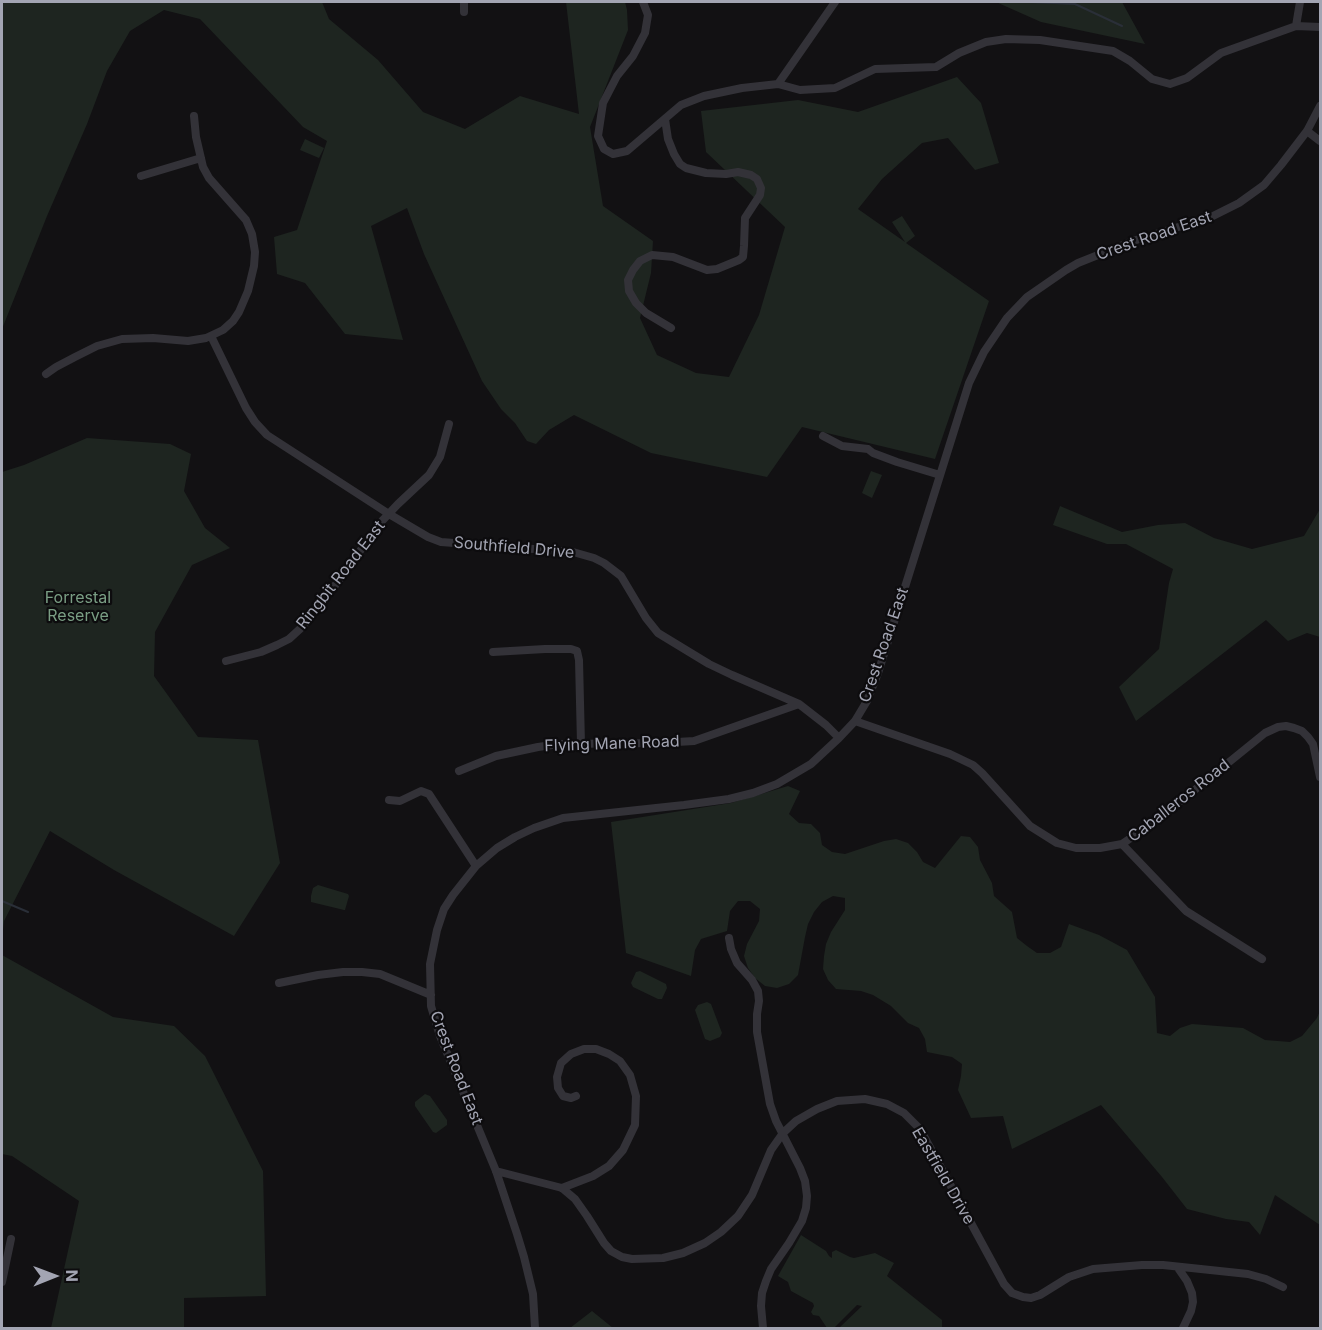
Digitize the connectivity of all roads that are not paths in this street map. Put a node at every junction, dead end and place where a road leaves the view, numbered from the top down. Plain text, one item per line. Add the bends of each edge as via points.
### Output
1 (464, 2) edge
2 (643, 2) edge
3 (835, 2) edge
4 (1300, 2) edge
5 (464, 12) dead end
6 (1296, 26) junction
7 (1320, 27) edge
8 (778, 84) junction
9 (1320, 106) edge
10 (194, 116) dead end
11 (665, 119) junction
12 (1307, 131) junction
13 (1320, 141) edge
14 (201, 158) junction
15 (141, 176) dead end
16 (671, 328) dead end
17 (211, 336) junction
18 (46, 374) dead end
19 (449, 424) dead end
20 (823, 436) dead end
21 (940, 475) junction
22 (389, 514) junction
23 (493, 652) dead end
24 (226, 661) dead end
25 (799, 704) junction
26 (855, 721) junction
27 (839, 738) junction
28 (581, 744) junction
29 (459, 771) dead end
30 (1320, 777) edge
31 (389, 800) dead end
32 (1122, 844) junction
33 (476, 866) junction
34 (729, 938) dead end
35 (1263, 959) dead end
36 (279, 984) dead end
37 (431, 995) junction
38 (576, 1096) dead end
39 (783, 1133) junction
40 (496, 1170) junction
41 (562, 1188) junction
42 (10, 1239) dead end
43 (1178, 1268) junction
44 (2, 1281) edge
45 (1283, 1287) dead end
46 (535, 1329) edge
47 (763, 1329) edge
48 (1183, 1329) edge

1 - 5 street
2 - 11 street via 648,15 645,33 603,103 598,136 604,149 613,154 627,151
3 - 8 street
4 - 6 street
6 - 7 street
6 - 8 street via 1221,53 1187,78 1170,84 1152,79 1113,51 1006,39 986,42 936,67 875,69 835,88 801,90
8 - 11 street via 705,96 681,105
9 - 12 street, Crest Road East
10 - 14 street
11 - 16 street via 668,139 680,164 706,173 751,175 761,188 745,218 739,260 707,270 673,257 652,255 633,270 628,280 636,303
12 - 13 street
12 - 21 street, Crest Road East via 1264,185 1239,203 1211,217 1078,263 1027,297 984,352 969,383
14 - 15 street
14 - 17 street via 209,178 246,220 255,252 248,291 239,312 228,326
17 - 18 street via 188,341 122,339 98,346
17 - 22 street, Southfield Drive via 246,408 267,435
19 - 22 street, Ringbit Road East via 440,457 429,475
20 - 21 street via 842,446 868,449
21 - 26 street, Crest Road East via 878,673
22 - 24 street, Ringbit Road East via 289,639
22 - 25 street, Southfield Drive via 441,542 573,552 594,558 621,576 658,633 709,664
23 - 28 street via 577,651
25 - 27 street, Southfield Drive
25 - 28 street, Flying Mane Road via 694,741
26 - 27 street, Crest Road East
26 - 32 street, Caballeros Road via 973,765 1030,826 1057,843 1076,848
27 - 33 street, Crest Road East via 811,764 753,793 562,818 515,837
28 - 29 street, Flying Mane Road via 517,750
30 - 32 street, Caballeros Road via 1312,744 1302,731 1286,726 1271,729
31 - 33 street via 400,801 421,792 429,794
32 - 35 street via 1186,911
33 - 37 street, Crest Road East via 444,909 430,964
34 - 39 street via 737,963 758,991 757,1032 770,1104
36 - 37 street via 318,975 362,972 380,974
37 - 40 street, Crest Road East via 440,1036
38 - 41 street via 563,1096 558,1088 561,1063 584,1049 609,1054 630,1075 636,1096 635,1125 623,1150 609,1166
39 - 41 street, Eastfield Drive via 738,1216 705,1243 663,1258 632,1259 611,1251 575,1199
39 - 43 street, Eastfield Drive via 817,1108 837,1101 865,1099 904,1113 920,1129 1004,1284 1023,1297 1040,1295 1069,1277 1094,1269 1142,1265
39 - 47 street via 805,1181 806,1208 766,1281 761,1306
40 - 41 street
40 - 46 street, Crest Road East via 524,1257 533,1294
42 - 44 street
43 - 45 street via 1248,1274
43 - 48 street via 1193,1302

